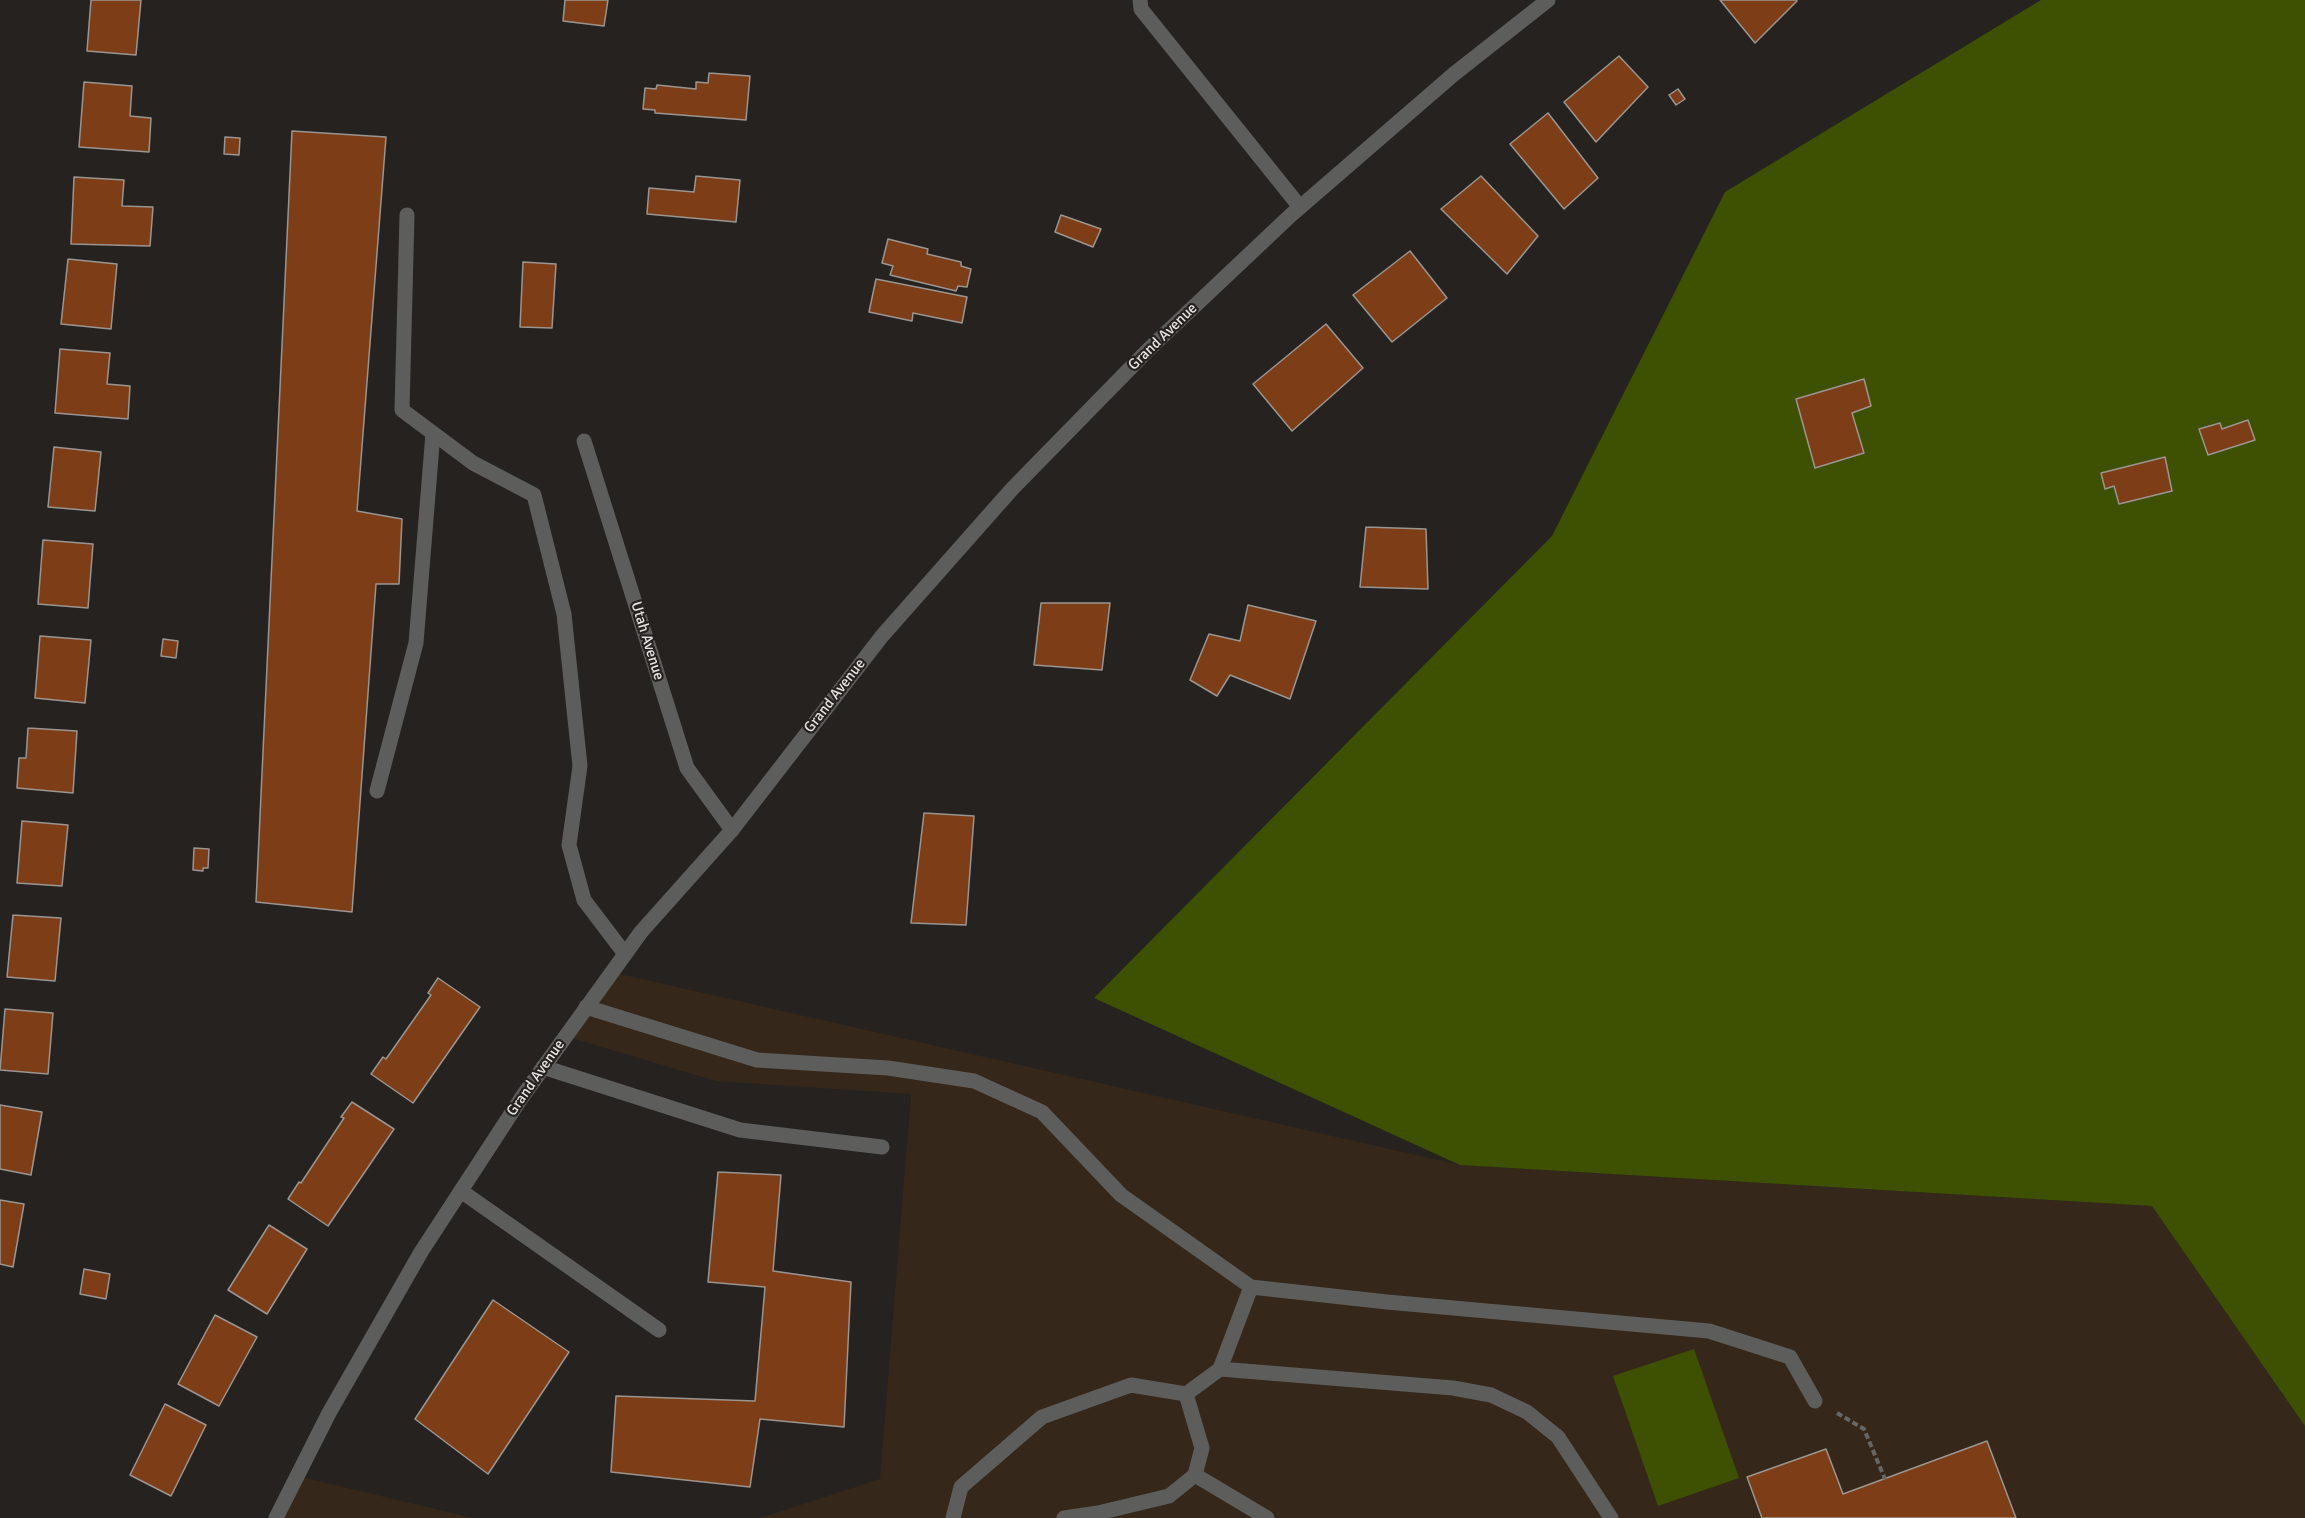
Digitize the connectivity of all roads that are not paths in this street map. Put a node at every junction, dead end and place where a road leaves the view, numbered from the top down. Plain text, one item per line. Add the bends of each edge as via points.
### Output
1 (1140, 0) edge
2 (1548, 0) edge
3 (1300, 207) junction
4 (407, 215) dead end
5 (432, 432) junction
6 (585, 441) dead end
7 (377, 791) dead end
8 (732, 830) junction
9 (625, 954) junction
10 (586, 1007) junction
11 (543, 1067) junction
12 (882, 1147) dead end
13 (461, 1191) junction
14 (1251, 1287) junction
15 (658, 1330) dead end
16 (1220, 1369) junction
17 (1186, 1394) junction
18 (1815, 1401) road end
19 (1195, 1475) junction
20 (276, 1518) edge
21 (952, 1518) edge
22 (1064, 1518) edge
23 (1267, 1518) edge
24 (1611, 1518) edge

1 - 3 street via 1141,9
2 - 3 street, Grand Avenue via 1454,74
3 - 8 street, Grand Avenue via 1149,349 1012,489 882,636
4 - 5 street via 402,410
5 - 7 street via 416,643
5 - 9 street via 473,463 534,495 564,615 580,766 569,845 584,900
6 - 8 street, Utah Avenue via 687,768
8 - 9 street, Grand Avenue
9 - 10 street, Grand Avenue
10 - 11 street, Grand Avenue
10 - 14 street via 757,1060 888,1068 974,1081 1042,1112 1121,1195
11 - 12 street via 740,1130
11 - 13 street, Grand Avenue
13 - 15 street
13 - 20 street, Grand Avenue via 421,1252 329,1413
14 - 16 street
14 - 18 street via 1709,1331 1790,1357
16 - 17 street
16 - 24 street via 1454,1388 1491,1395 1527,1412 1558,1437
17 - 19 street via 1202,1448
17 - 21 street via 1131,1386 1042,1417 961,1487
19 - 22 street via 1169,1496
19 - 23 street

